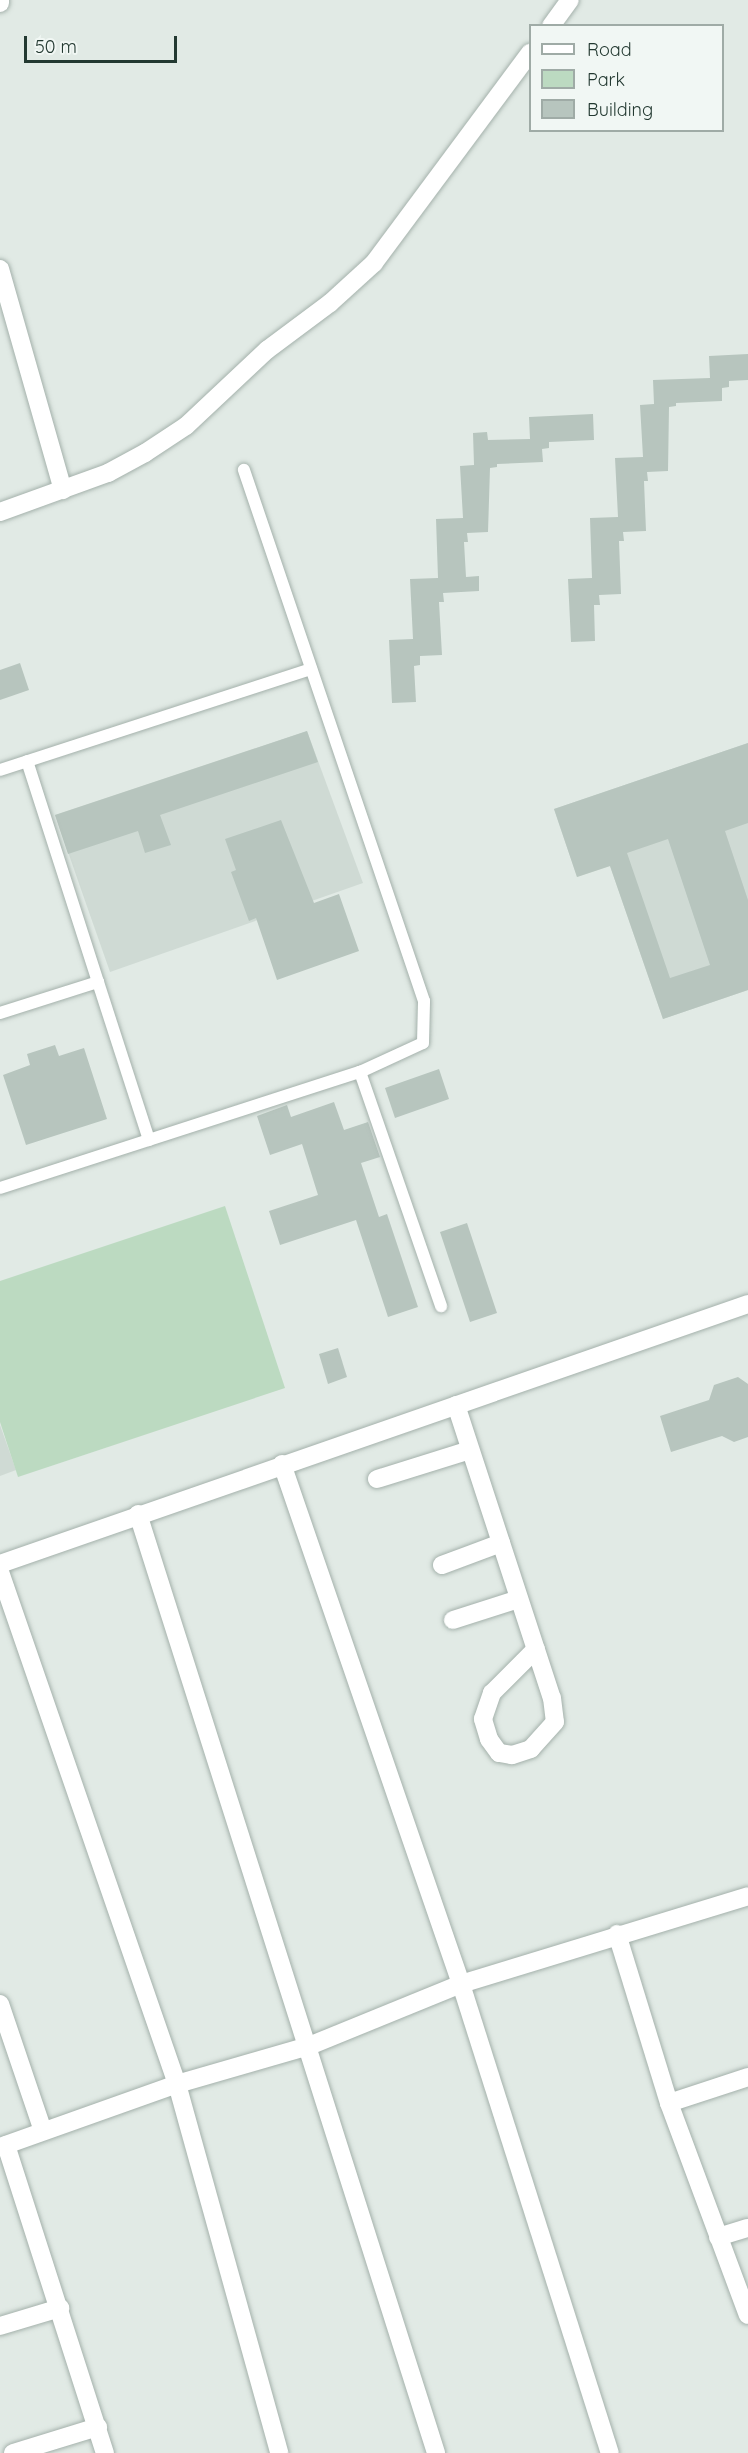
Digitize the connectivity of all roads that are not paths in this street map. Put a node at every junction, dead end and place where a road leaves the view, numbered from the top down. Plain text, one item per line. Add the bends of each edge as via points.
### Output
1 (570, 0) edge
2 (552, 24) edge
3 (529, 56) edge
4 (0, 269) edge
5 (244, 470) dead end
6 (63, 490) junction
7 (0, 512) edge
8 (311, 669) junction
9 (27, 761) junction
10 (0, 770) edge
11 (98, 982) junction
12 (0, 1013) edge
13 (360, 1072) junction
14 (148, 1140) junction
15 (0, 1188) edge
16 (748, 1304) edge
17 (441, 1306) dead end
18 (456, 1405) junction
19 (470, 1450) junction
20 (282, 1464) junction
21 (376, 1479) dead end
22 (138, 1514) junction
23 (501, 1543) junction
24 (0, 1564) edge
25 (442, 1565) dead end
26 (0, 1572) edge
27 (519, 1599) junction
28 (453, 1620) dead end
29 (536, 1649) junction
30 (748, 1896) edge
31 (617, 1934) junction
32 (461, 1984) junction
33 (0, 2004) edge
34 (309, 2046) junction
35 (748, 2077) edge
36 (177, 2084) junction
37 (669, 2103) junction
38 (43, 2132) junction
39 (3, 2146) edge
40 (748, 2228) edge
41 (718, 2237) junction
42 (60, 2308) junction
43 (748, 2315) edge
44 (0, 2326) edge
45 (98, 2427) junction
46 (13, 2453) edge
47 (105, 2453) edge
48 (279, 2453) edge
49 (436, 2453) edge
50 (610, 2453) edge

1 - 2 street
3 - 6 street via 374,263 330,303 267,350 186,426 108,473
4 - 6 street
5 - 8 lane
6 - 7 street
8 - 9 lane
8 - 13 lane via 424,1001 423,1043
9 - 10 lane
9 - 11 lane
11 - 12 lane
11 - 14 lane
13 - 14 lane
13 - 17 lane
14 - 15 lane
16 - 18 street
18 - 19 street
18 - 20 street
19 - 21 street
19 - 23 street
20 - 22 street
20 - 32 street
22 - 24 street
22 - 34 street
23 - 25 street
23 - 27 street
26 - 36 street
27 - 28 street
27 - 29 street
29 - 29 street via 552,1698 555,1722 531,1749 512,1755 499,1753 483,1719 492,1693
30 - 31 street
31 - 32 street
31 - 37 street
32 - 34 street
32 - 50 street
33 - 38 street
34 - 36 street
34 - 49 street
35 - 37 street
36 - 38 street
36 - 48 street
37 - 41 street
38 - 39 street
39 - 42 street
40 - 41 street
41 - 43 street
42 - 44 street
42 - 45 street
45 - 46 street
45 - 47 street

